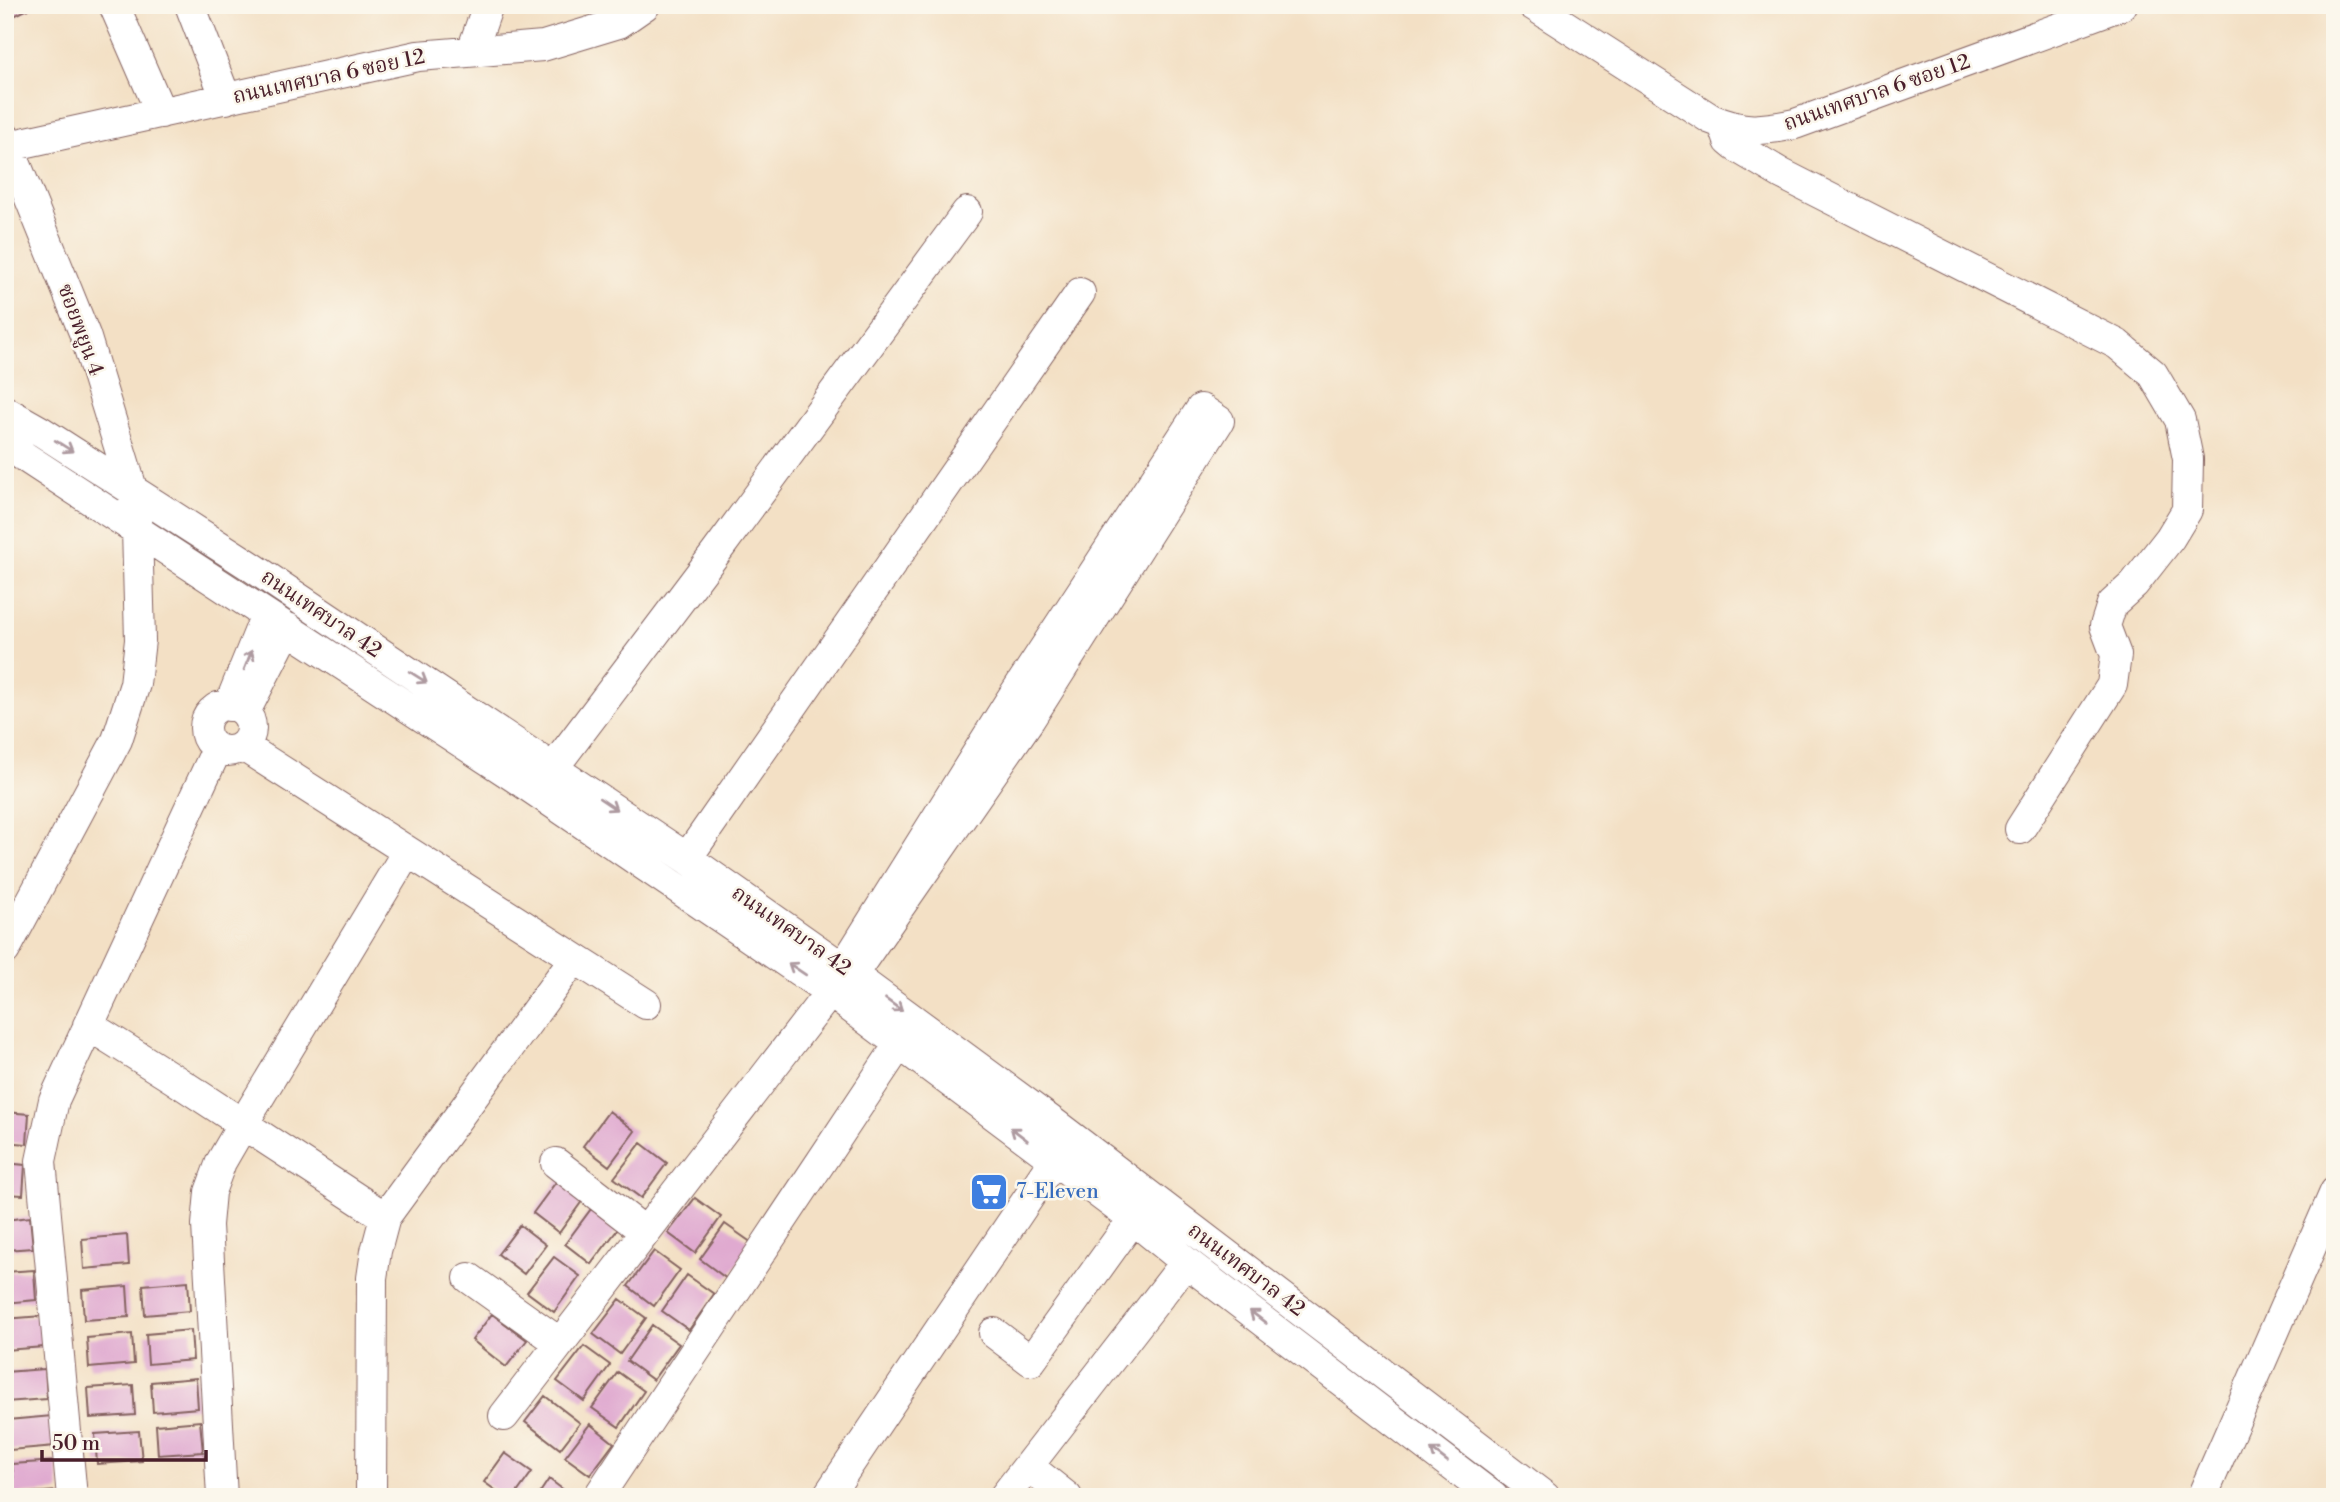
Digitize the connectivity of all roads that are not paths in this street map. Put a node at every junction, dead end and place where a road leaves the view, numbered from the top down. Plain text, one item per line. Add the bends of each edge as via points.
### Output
1 (114, 5) edge
2 (190, 5) edge
3 (488, 5) edge
4 (645, 5) edge
5 (1533, 5) edge
6 (2122, 5) edge
7 (620, 14) edge
8 (472, 51) junction
9 (226, 99) junction
10 (161, 113) junction
11 (1723, 124) junction
12 (7, 141) edge
13 (967, 212) dead end
14 (1080, 293) dead end
15 (5, 411) edge
16 (5, 444) edge
17 (133, 492) junction
18 (137, 529) junction
19 (1102, 582) junction
20 (277, 621) junction
21 (237, 709) junction
22 (230, 748) junction
23 (554, 767) junction
24 (2020, 829) dead end
25 (407, 852) junction
26 (687, 858) junction
27 (5, 950) edge
28 (574, 959) junction
29 (842, 978) junction
30 (646, 1004) dead end
31 (88, 1026) junction
32 (900, 1043) junction
33 (243, 1124) junction
34 (1054, 1160) junction
35 (556, 1163) dead end
36 (2335, 1192) edge
37 (385, 1217) junction
38 (1133, 1219) junction
39 (644, 1231) junction
40 (1186, 1262) junction
41 (469, 1278) dead end
42 (994, 1333) dead end
43 (559, 1343) junction
44 (504, 1416) dead end
45 (1028, 1466) junction
46 (72, 1497) edge
47 (222, 1497) edge
48 (371, 1497) edge
49 (598, 1497) edge
50 (827, 1497) edge
51 (1004, 1497) edge
52 (1067, 1497) edge
53 (1493, 1497) edge
54 (1545, 1497) edge
55 (2202, 1497) edge

1 - 10 street
2 - 9 street
3 - 8 street
4 - 7 street, ถนนเทศบาล 6 ซอย 12
5 - 11 street, ถนนเทศบาล 6 ซอย 12
6 - 11 street, ถนนเทศบาล 6 ซอย 12 via 1795,124 1765,130
7 - 8 street, ถนนเทศบาล 6 ซอย 12 via 543,46
8 - 9 street, ถนนเทศบาล 6 ซอย 12 via 418,55
9 - 10 street, ถนนเทศบาล 6 ซอย 12
10 - 12 street, ถนนเทศบาล 6 ซอย 12
11 - 24 street via 1729,141 1747,155 2118,344 2153,374 2180,420 2188,459 2185,516 2134,584 2112,604 2105,626 2116,655 2112,685
12 - 17 street, ซอยพยูน 4 via 85,335
13 - 23 street
14 - 26 street
15 -> 17 street, ถนนเทศบาล 42
16 - 18 street, ถนนเทศบาล 42
17 - 18 street, ซอยพยูน 4
17 -> 23 street, ถนนเทศบาล 42
18 - 20 street, ถนนเทศบาล 42
18 - 27 street, ซอยพยูน 4 via 140,640 127,713
19 - 19 street via 1201,409 1219,421
19 - 29 street
20 - 21 street
29 -> 20 street, ถนนเทศบาล 42 via 591,828
21 - 22 street via 250,721 251,732
21 - 22 street via 216,709 205,725 206,736
22 - 25 street
22 - 31 street
23 -> 26 street, ถนนเทศบาล 42
25 - 28 street
25 - 33 street
26 - 29 street, ถนนเทศบาล 42
28 - 30 street
28 - 37 street
29 - 32 street, ถนนเทศบาล 42
29 - 39 street
29 -> 54 street, ถนนเทศบาล 42 via 1055,1124
31 - 33 street
31 - 46 street via 54,1100 41,1161
34 -> 32 street, ถนนเทศบาล 42
32 - 49 street
33 - 37 street
33 - 47 street via 210,1192 207,1225
34 - 38 street, ถนนเทศบาล 42
34 - 50 street
35 - 39 street
36 - 55 street
37 - 48 street via 372,1278
38 - 40 street, ถนนเทศบาล 42
38 - 42 street via 1031,1361
39 - 43 street
40 - 45 street
53 -> 40 street, ถนนเทศบาล 42
41 - 43 street
43 - 44 street
45 - 51 street
45 - 52 street

